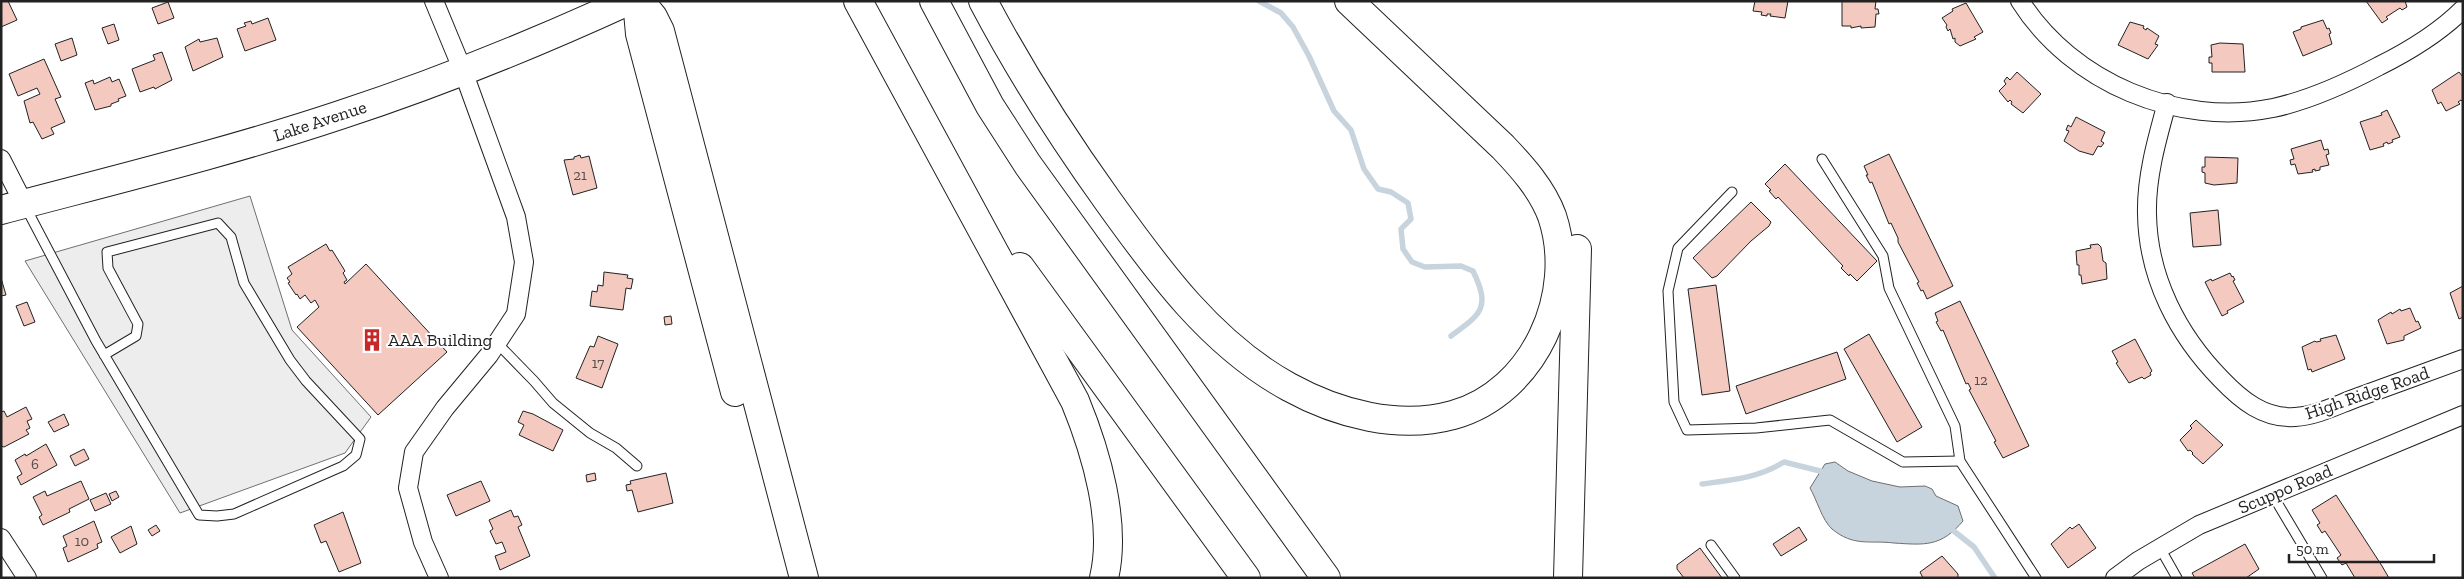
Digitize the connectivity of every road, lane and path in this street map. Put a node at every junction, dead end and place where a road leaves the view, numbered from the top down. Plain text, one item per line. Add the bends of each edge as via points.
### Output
1 (434, 1) edge
2 (628, 1) edge
3 (638, 1) edge
4 (858, 1) edge
5 (934, 1) edge
6 (983, 1) edge
7 (1349, 1) edge
8 (1375, 1) edge
9 (2020, 1) edge
10 (2463, 9) edge
11 (463, 71) junction
12 (2166, 103) junction
13 (918, 110) junction
14 (1822, 158) dead end
15 (1, 159) edge
16 (1732, 192) dead end
17 (13, 207) edge
18 (497, 343) junction
19 (104, 355) junction
20 (2463, 359) edge
21 (2463, 415) edge
22 (1960, 461) junction
23 (637, 466) dead end
24 (2272, 494) junction
25 (1, 538) edge
26 (1711, 545) dead end
27 (2160, 548) junction
28 (27, 578) edge
29 (439, 578) edge
30 (784, 578) edge
31 (804, 578) edge
32 (1104, 578) edge
33 (1246, 578) edge
34 (1326, 578) edge
35 (1568, 578) edge
36 (1735, 578) edge
37 (2036, 578) edge
38 (2114, 578) edge
39 (2177, 578) edge
40 (2322, 578) edge

1 - 11 street
2 - 11 main road, Lake Avenue
3 - 30 main road via 640,34
3 - 31 main road via 660,31
4 - 13 main road
5 - 34 main road via 990,106 1028,165
6 - 7 main road via 1008,50 1080,163 1170,284 1230,345 1288,386 1355,414 1390,420 1423,420 1455,414 1487,400 1511,380 1533,354 1548,326 1557,299 1558,241 1551,214 1540,191 1523,168
8 - 35 main road via 1516,134 1555,182 1568,208 1576,238 1578,270
9 - 12 street via 2045,35 2072,60 2134,95
10 - 12 street via 2410,50 2319,94 2274,108 2235,112
11 - 17 main road, Lake Avenue via 340,116
11 - 18 street via 516,216 524,262 516,314
12 - 20 street, High Ridge Road via 2154,153 2147,214 2157,276 2183,333 2200,357 2232,391 2251,406 2272,416 2296,417 2321,411
13 - 32 main road via 1060,371 1086,429 1106,516
13 - 33 main road via 1004,244
14 - 22 lane via 1883,256 1889,288 1954,426
15 - 17 street
16 - 22 lane via 1678,248 1668,291 1674,402 1687,430 1756,428 1830,420 1903,462
17 - 19 lane
18 - 23 lane via 553,403
18 - 29 street via 414,452 408,488 423,542
19 - 19 lane via 198,515 234,514 343,466 356,455 360,439 290,360 244,283 231,237 218,223 107,252 108,268 138,324 136,336
21 - 24 street, Scuppo Road
22 - 37 lane
24 - 27 street, Scuppo Road via 2199,524
24 - 40 lane
25 - 28 street
26 - 36 lane
27 - 38 street, Scuppo Road
27 - 39 lane

